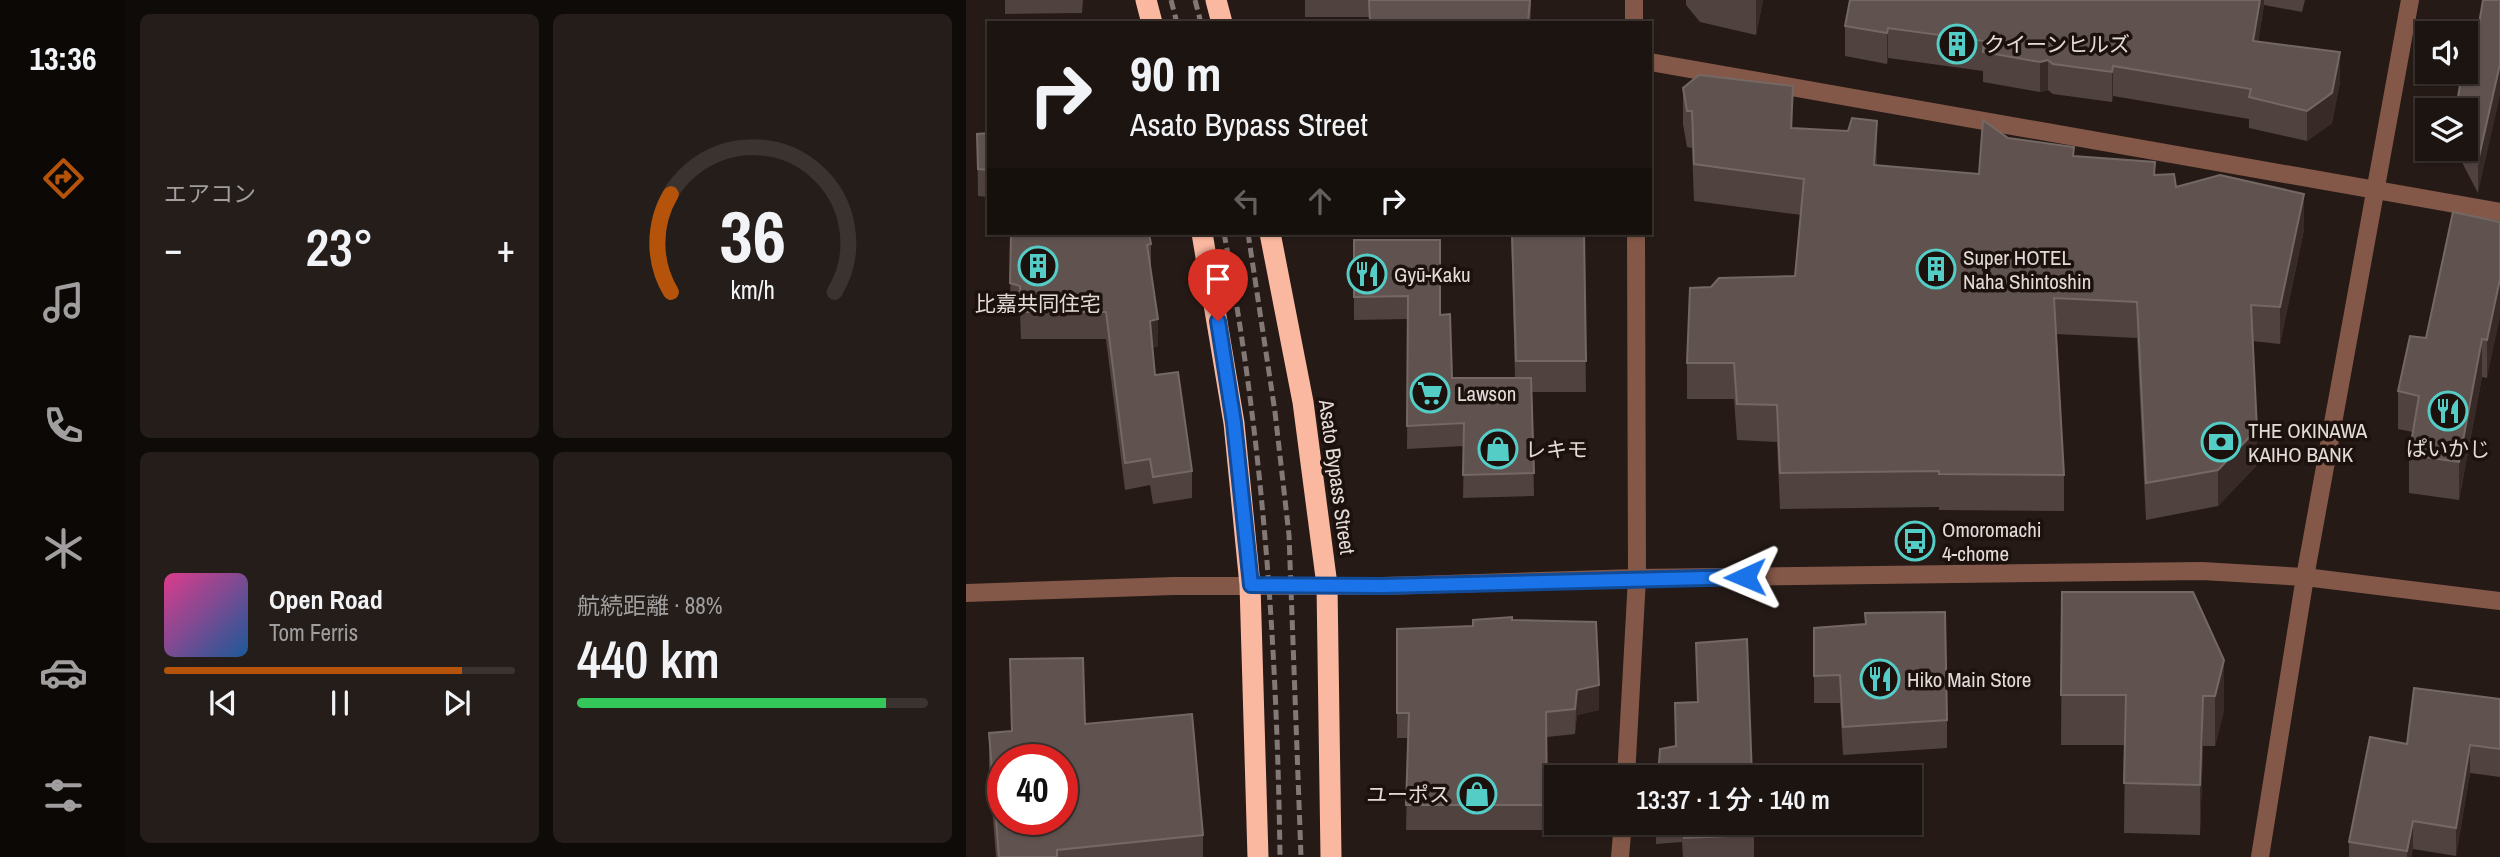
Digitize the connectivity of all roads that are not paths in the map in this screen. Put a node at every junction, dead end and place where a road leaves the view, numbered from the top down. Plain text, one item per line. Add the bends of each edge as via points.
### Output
1 (1146, 0) edge
2 (1216, 0) edge
3 (1634, 0) edge
4 (2410, 0) edge
5 (1151, 21) edge
6 (1221, 21) edge
7 (1634, 21) edge
8 (1652, 62) edge
9 (2376, 190) junction
10 (2500, 212) edge
11 (1202, 235) edge
12 (1270, 235) edge
13 (1636, 235) edge
14 (2305, 577) junction
15 (1637, 578) junction
16 (1251, 585) junction
17 (1327, 585) junction
18 (966, 593) edge
19 (2500, 601) edge
20 (1627, 765) edge
21 (1622, 835) edge
22 (1258, 857) edge
23 (1331, 857) edge
24 (1620, 857) edge
25 (2260, 857) edge

1 - 5 highway
2 - 6 highway
3 - 7 street
4 - 9 street
8 - 9 street
9 - 10 street
9 - 14 street
11 - 16 highway via 1234,423
12 - 17 highway, Asato Bypass Street via 1303,402
13 - 15 street
14 - 15 street via 2202,571
14 - 19 street
14 - 25 street
15 - 17 street
15 - 20 street
16 - 17 street
16 - 18 street
16 - 22 highway
17 - 23 highway, Asato Bypass Street
21 - 24 street

